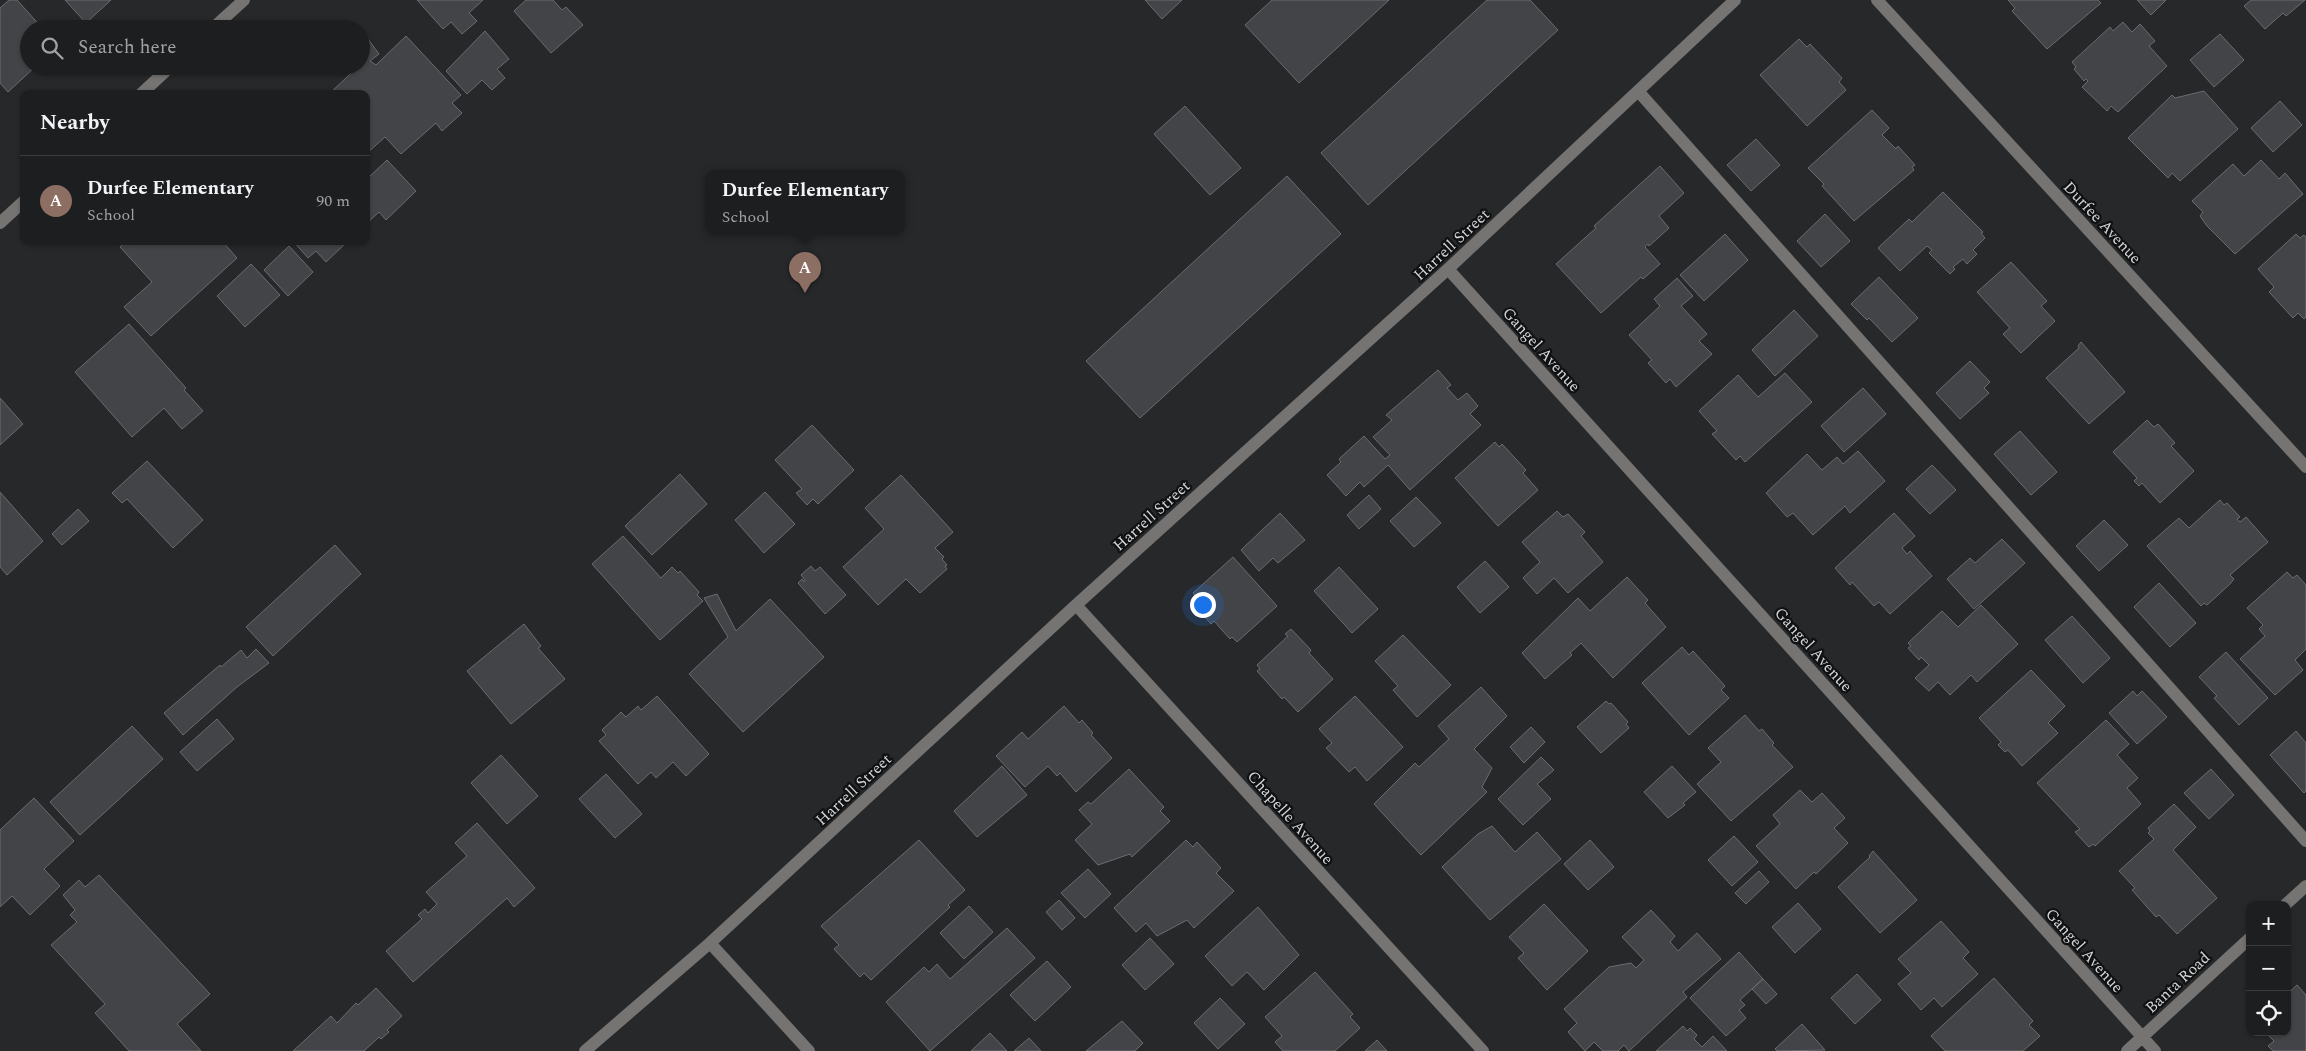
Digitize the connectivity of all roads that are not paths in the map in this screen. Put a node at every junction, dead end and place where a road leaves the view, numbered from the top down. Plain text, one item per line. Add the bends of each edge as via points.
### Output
1 (244, 0) edge
2 (1735, 0) edge
3 (1877, 0) edge
4 (222, 20) edge
5 (161, 75) edge
6 (145, 90) edge
7 (1638, 91) junction
8 (20, 205) edge
9 (0, 223) edge
10 (1448, 269) junction
11 (2306, 466) edge
12 (1076, 605) junction
13 (2306, 841) edge
14 (2306, 886) edge
15 (2289, 901) edge
16 (2246, 942) edge
17 (710, 944) junction
18 (2142, 1037) junction
19 (586, 1051) edge
20 (809, 1051) edge
21 (1483, 1051) edge
22 (2127, 1051) edge
23 (2155, 1051) edge

1 - 4 street
2 - 7 street, Harrell Street
3 - 11 street, Durfee Avenue
5 - 6 street
7 - 10 street, Harrell Street
7 - 13 street
8 - 9 street
10 - 12 street, Harrell Street
10 - 18 street, Gangel Avenue
12 - 17 street, Harrell Street
12 - 21 street, Chapelle Avenue
14 - 15 street
16 - 18 street, Banta Road
17 - 19 street, Harrell Street
17 - 20 street
18 - 22 street, Banta Road
18 - 23 street, Gangel Avenue

